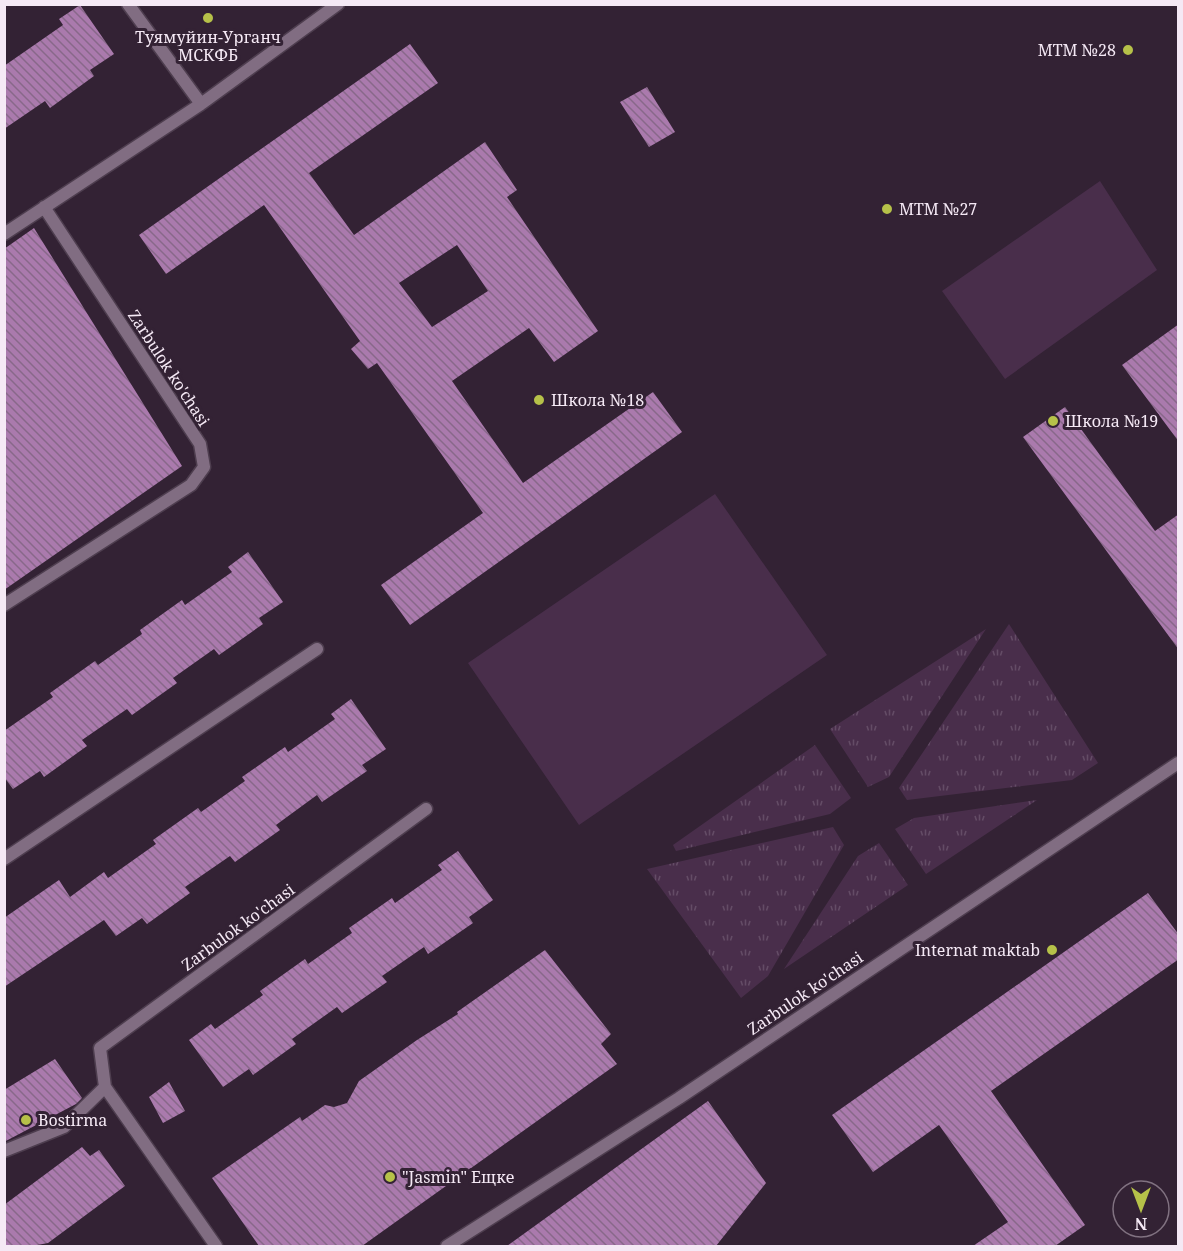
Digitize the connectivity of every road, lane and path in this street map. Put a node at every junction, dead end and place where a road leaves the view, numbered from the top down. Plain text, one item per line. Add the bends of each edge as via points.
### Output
1 (128, 4) edge
2 (338, 4) edge
3 (201, 105) junction
4 (44, 207) junction
5 (4, 234) edge
6 (4, 605) edge
7 (316, 649) dead end
8 (1179, 763) edge
9 (426, 809) dead end
10 (4, 859) edge
11 (105, 1087) junction
12 (4, 1151) edge
13 (216, 1246) edge
14 (447, 1246) edge

1 - 3 street
2 - 3 street
3 - 4 street
4 - 5 street
4 - 6 street, Zarbulok ko'chasi via 200,444 204,468 191,485
7 - 10 street
8 - 14 street, Zarbulok ko'chasi via 679,1098
9 - 11 street, Zarbulok ko'chasi via 100,1048
11 - 12 street via 64,1127
11 - 13 street, Zarbulok ko'chasi

